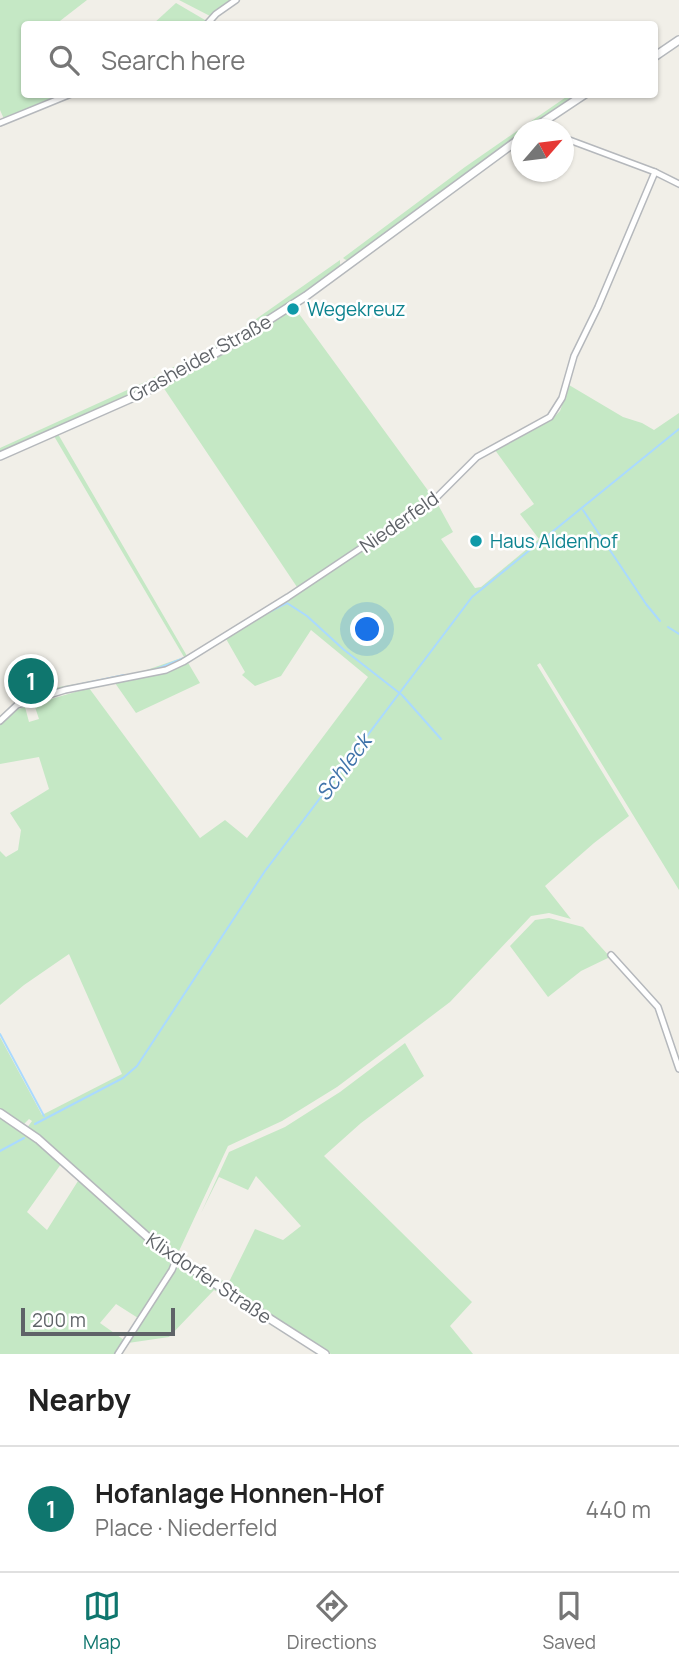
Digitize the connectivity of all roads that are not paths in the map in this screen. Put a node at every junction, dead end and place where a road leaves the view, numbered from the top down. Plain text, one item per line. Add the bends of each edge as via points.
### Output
1 (236, 0) edge
2 (209, 21) edge
3 (679, 40) edge
4 (658, 54) edge
5 (61, 98) edge
6 (579, 98) edge
7 (545, 119) edge
8 (0, 123) edge
9 (574, 142) edge
10 (511, 144) edge
11 (655, 172) junction
12 (679, 184) edge
13 (0, 456) edge
14 (0, 721) edge
15 (611, 955) dead end
16 (679, 1069) edge
17 (0, 1112) edge
18 (176, 1260) junction
19 (118, 1354) edge
20 (324, 1354) edge

1 - 2 street
3 - 4 street
5 - 8 street
6 - 7 street
9 - 11 street
10 - 13 street, Grasheider Straße via 306,296 225,348 143,393
11 - 12 street
11 - 14 street, Niederfeld via 575,356 562,398 550,417 477,457 436,498 183,662 17,705
15 - 16 street via 658,1007
17 - 18 street, Klixdorfer Straße via 38,1139
18 - 19 street
18 - 20 street, Klixdorfer Straße

